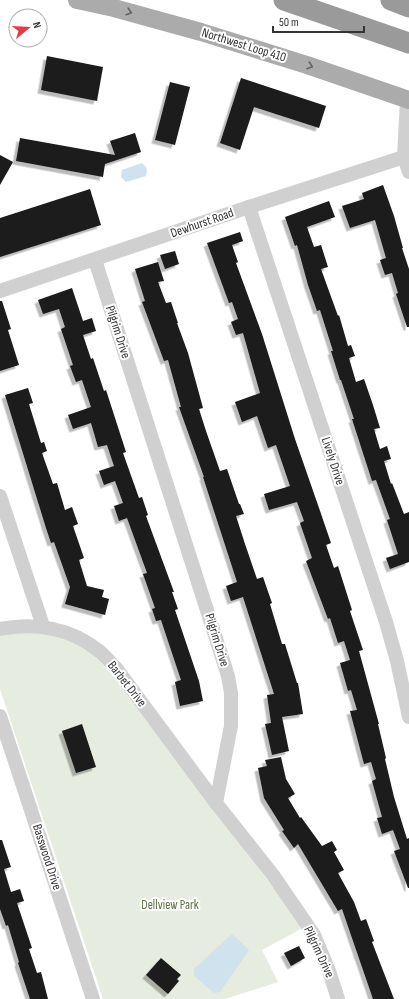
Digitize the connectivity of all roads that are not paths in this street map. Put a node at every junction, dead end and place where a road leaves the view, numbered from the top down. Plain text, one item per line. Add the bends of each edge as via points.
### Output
1 (77, 0) edge
2 (284, 0) edge
3 (391, 0) edge
4 (409, 7) edge
5 (409, 43) edge
6 (408, 100) edge
7 (404, 157) junction
8 (409, 172) edge
9 (249, 207) junction
10 (95, 260) junction
11 (0, 291) edge
12 (0, 496) edge
13 (43, 626) junction
14 (0, 629) edge
15 (0, 716) edge
16 (409, 717) edge
17 (216, 803) junction
18 (93, 999) edge
19 (338, 999) edge

1 -> 6 main road, Northwest Loop 410 via 194,30
2 - 5 highway
3 - 4 highway
6 - 7 street
7 - 8 street
7 - 9 street, Dewhurst Road
9 - 10 street, Dewhurst Road
9 - 16 street, Lively Drive via 386,622
10 - 11 street, Dewhurst Road
10 - 17 street, Pilgrim Drive via 228,676 231,726
12 - 13 street
13 - 14 street, Barbet Drive via 24,625
13 - 17 street, Barbet Drive via 77,638 98,650 116,668
15 - 18 street, Basswood Drive
17 - 19 street, Pilgrim Drive via 273,875 314,935

